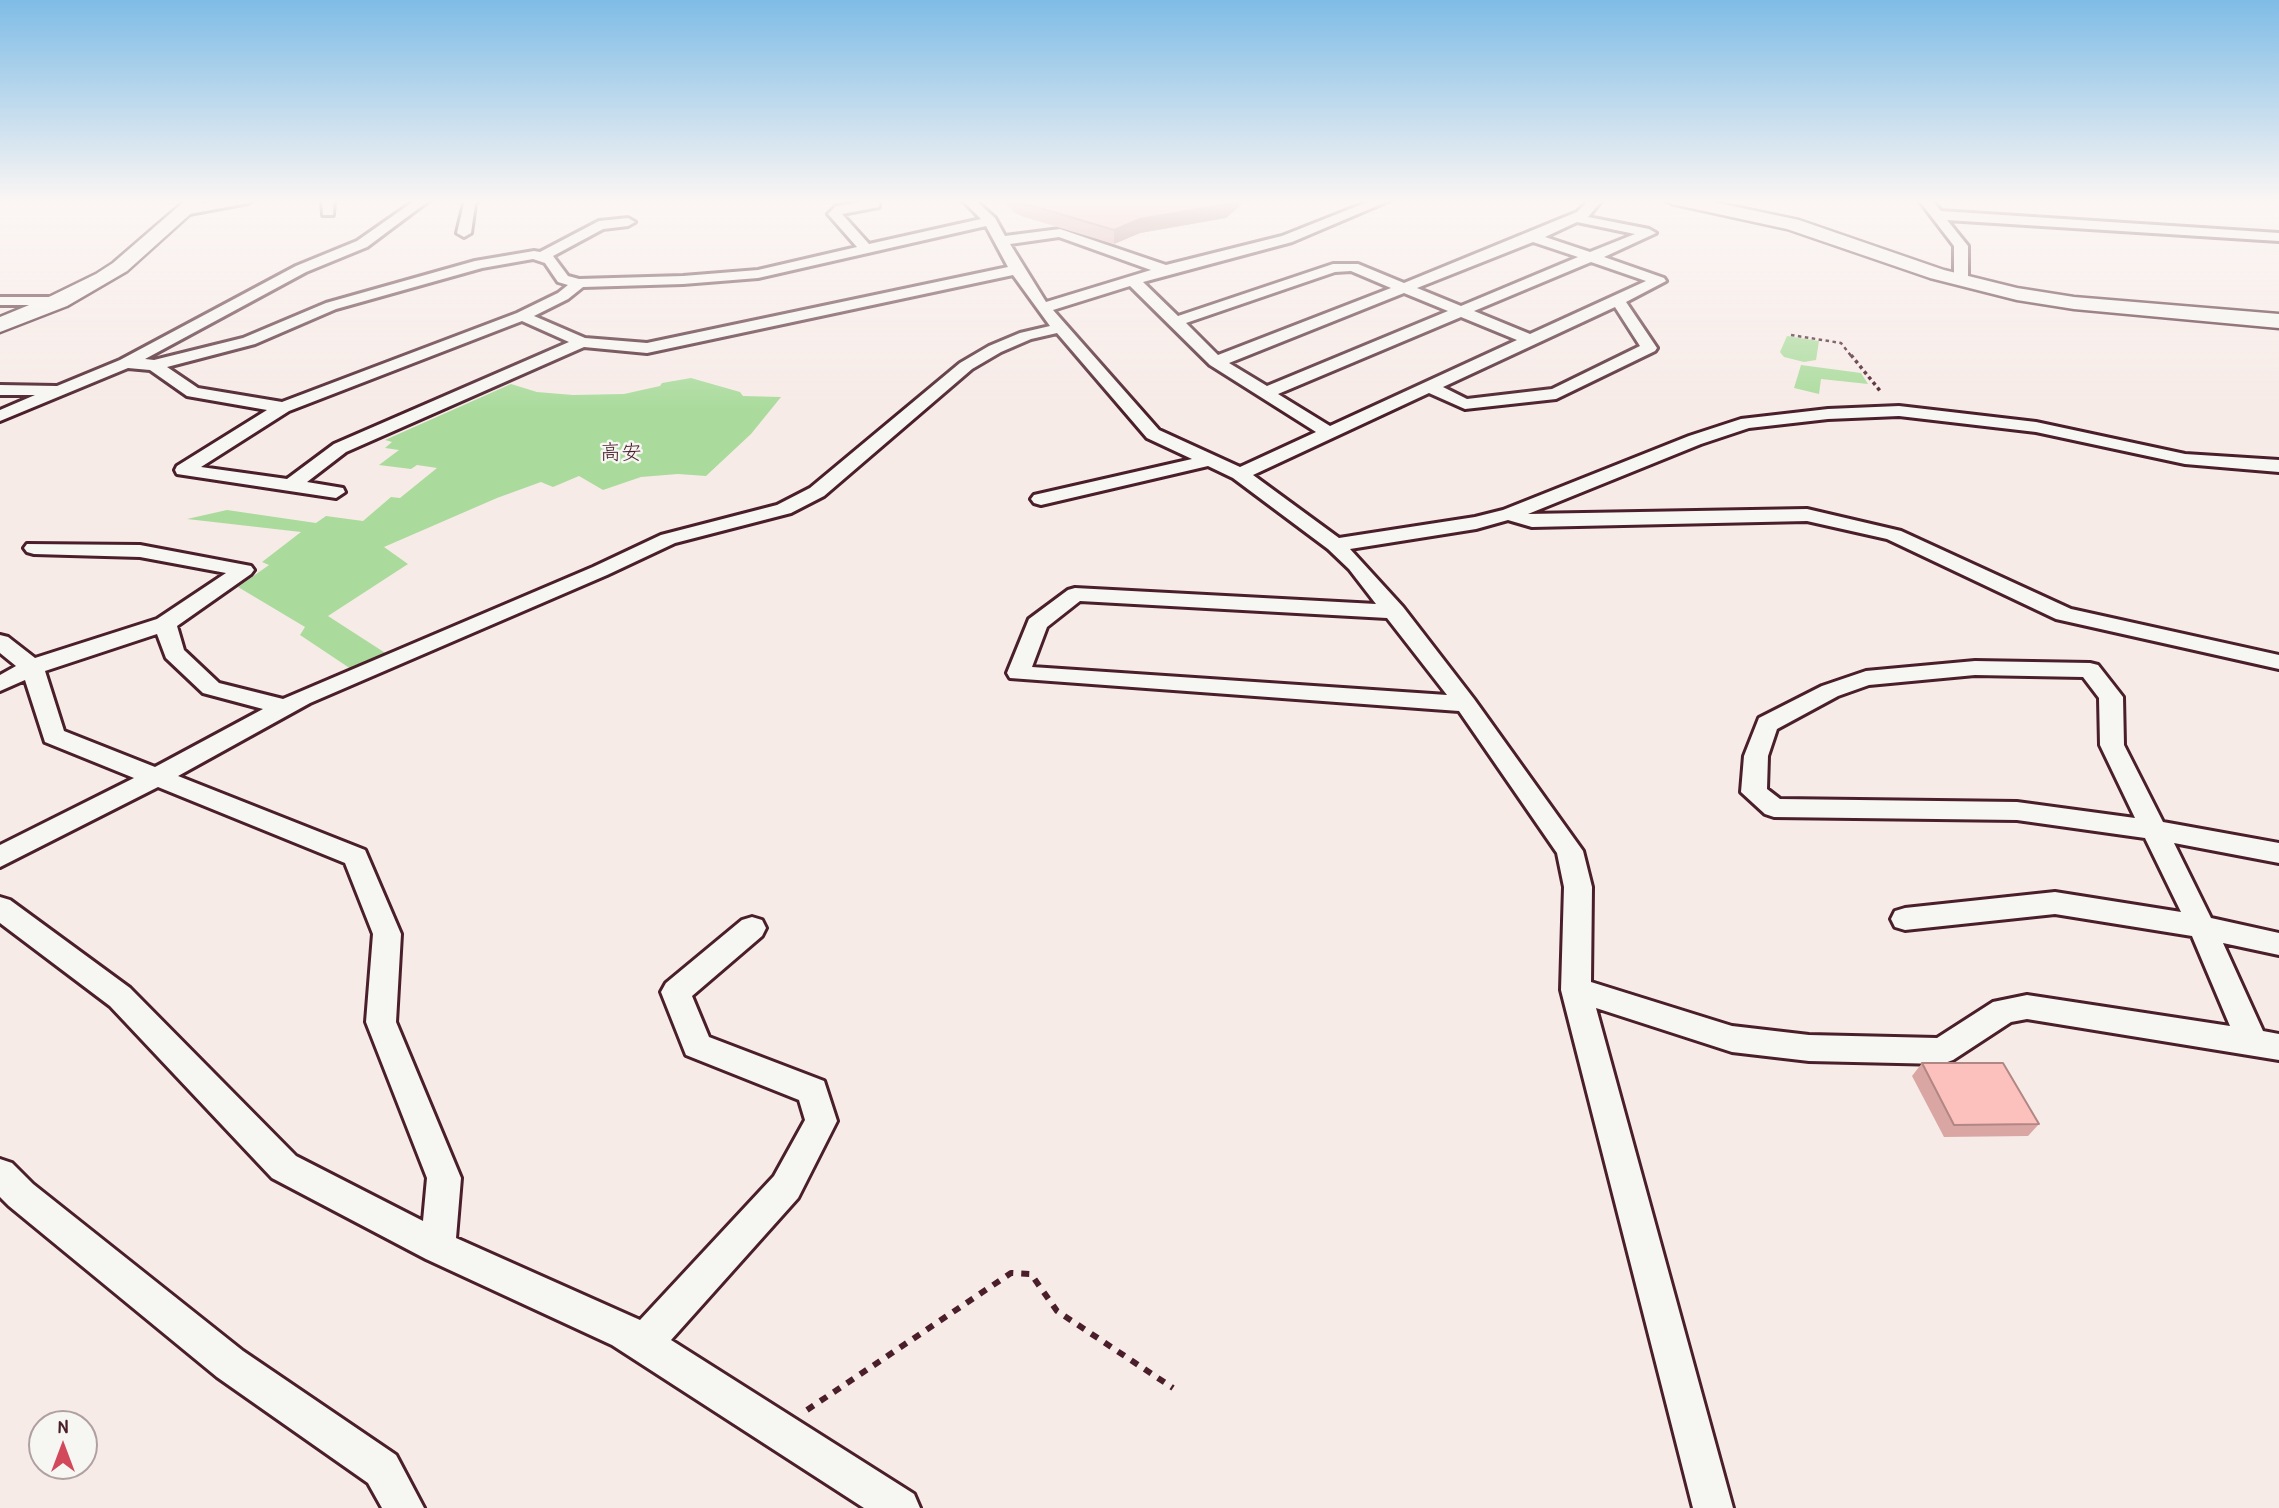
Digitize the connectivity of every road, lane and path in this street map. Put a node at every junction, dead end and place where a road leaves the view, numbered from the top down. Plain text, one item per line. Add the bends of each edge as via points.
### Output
1 (116, 269) edge
2 (300, 269) edge
3 (460, 269) edge
4 (556, 269) edge
5 (777, 269) edge
6 (1330, 269) edge
7 (1359, 269) edge
8 (1450, 269) edge
9 (1564, 269) edge
10 (1625, 269) edge
11 (1927, 269) edge
12 (1961, 269) edge
13 (1017, 270) joint
14 (1165, 270) edge
15 (1961, 281) junction
16 (1135, 282) junction
17 (579, 283) junction
18 (1403, 288) junction
19 (1618, 300) junction
20 (0, 301) edge
21 (59, 301) junction
22 (1043, 308) junction
23 (1461, 312) junction
24 (522, 316) junction
25 (2279, 321) edge
26 (1175, 322) junction
27 (0, 325) edge
28 (1059, 328) junction
29 (1791, 335) dead end
30 (1528, 340) junction
31 (582, 342) junction
32 (1216, 362) junction
33 (126, 363) junction
34 (154, 365) junction
35 (1430, 387) junction
36 (0, 390) edge
37 (59, 390) junction
38 (1265, 393) junction
39 (282, 407) junction
40 (1899, 411) junction
41 (0, 416) edge
42 (1331, 434) junction
43 (1210, 460) junction
44 (2279, 466) edge
45 (1240, 474) junction
46 (291, 485) junction
47 (336, 492) dead end
48 (1041, 499) dead end
49 (1510, 514) junction
50 (1335, 545) junction
51 (34, 548) dead end
52 (1395, 612) junction
53 (165, 624) junction
54 (0, 642) edge
55 (2279, 662) edge
56 (32, 667) junction
57 (0, 684) edge
58 (1466, 705) junction
59 (285, 707) junction
60 (155, 778) junction
61 (2154, 830) junction
62 (2279, 853) edge
63 (0, 857) edge
64 (0, 908) edge
65 (1905, 919) dead end
66 (2202, 927) junction
67 (752, 928) dead end
68 (2279, 944) edge
69 (1576, 990) junction
70 (2266, 1044) edge
71 (0, 1174) edge
72 (438, 1247) junction
73 (643, 1344) junction
74 (1173, 1388) dead end
75 (777, 1430) junction
76 (404, 1508) edge
77 (900, 1508) edge
78 (1713, 1508) edge

1 - 21 street
2 - 33 street
3 - 34 street via 331,306 249,341
4 - 17 street via 563,279
5 - 17 street via 683,280
6 - 26 street
7 - 18 street
8 - 18 street
9 - 23 street
10 - 19 street via 1659,281
11 - 15 street
12 - 15 street
13 - 22 street
13 - 31 street via 647,348
14 - 16 street
15 - 25 street via 2074,303
16 - 22 street
16 - 26 street
17 - 24 street
18 - 23 street
18 - 32 street
19 - 30 street
19 - 35 street via 1649,348 1556,394 1465,404
20 - 21 street
21 - 27 street
22 - 28 street
23 - 30 street
23 - 38 street
24 - 31 street
24 - 39 street
26 - 32 street
28 - 43 street via 1153,434
28 - 59 street via 1026,336 966,366 817,492 784,509 668,539
29 - 40 path via 1842,343
30 - 35 street
31 - 46 street via 340,448
32 - 38 street
33 - 34 street
33 - 37 street
34 - 39 street via 193,391
35 - 42 street
36 - 37 street
37 - 41 street
38 - 42 street
39 - 46 street via 184,470
40 - 44 street via 2036,427 2185,459
40 - 49 street via 1747,423
42 - 45 street
43 - 45 street
43 - 48 street
45 - 50 street
46 - 47 street
49 - 50 street
49 - 55 street via 1532,521 1807,515 1894,535 2064,614
50 - 52 street
51 - 53 street via 140,551 244,570
52 - 58 street
52 - 58 street via 1075,594 1037,624 1018,674
53 - 56 street
53 - 59 street via 174,653 211,688
54 - 56 street
56 - 57 street
56 - 60 street via 54,736
58 - 69 street via 1570,850 1578,887
59 - 60 street
60 - 63 street
60 - 72 street via 356,857 387,934 381,1022 444,1178
61 - 61 street via 2112,746 2111,697 2090,670 1975,668 1866,678 1767,724 1756,756 1754,792 1774,808 2017,811
61 - 62 street
61 - 66 street
64 - 72 street via 120,997 284,1167
65 - 66 street via 2055,903
66 - 68 street
66 - 70 street
67 - 73 street via 676,992 696,1046 813,1091 821,1121 786,1187
69 - 70 street via 1732,1040 1809,1048 1942,1051 2004,1011 2027,1007
69 - 78 street
71 - 76 street via 230,1364 383,1469
72 - 73 street
73 - 75 street
74 - 75 path via 1056,1311 1031,1274 1011,1273
75 - 77 street

